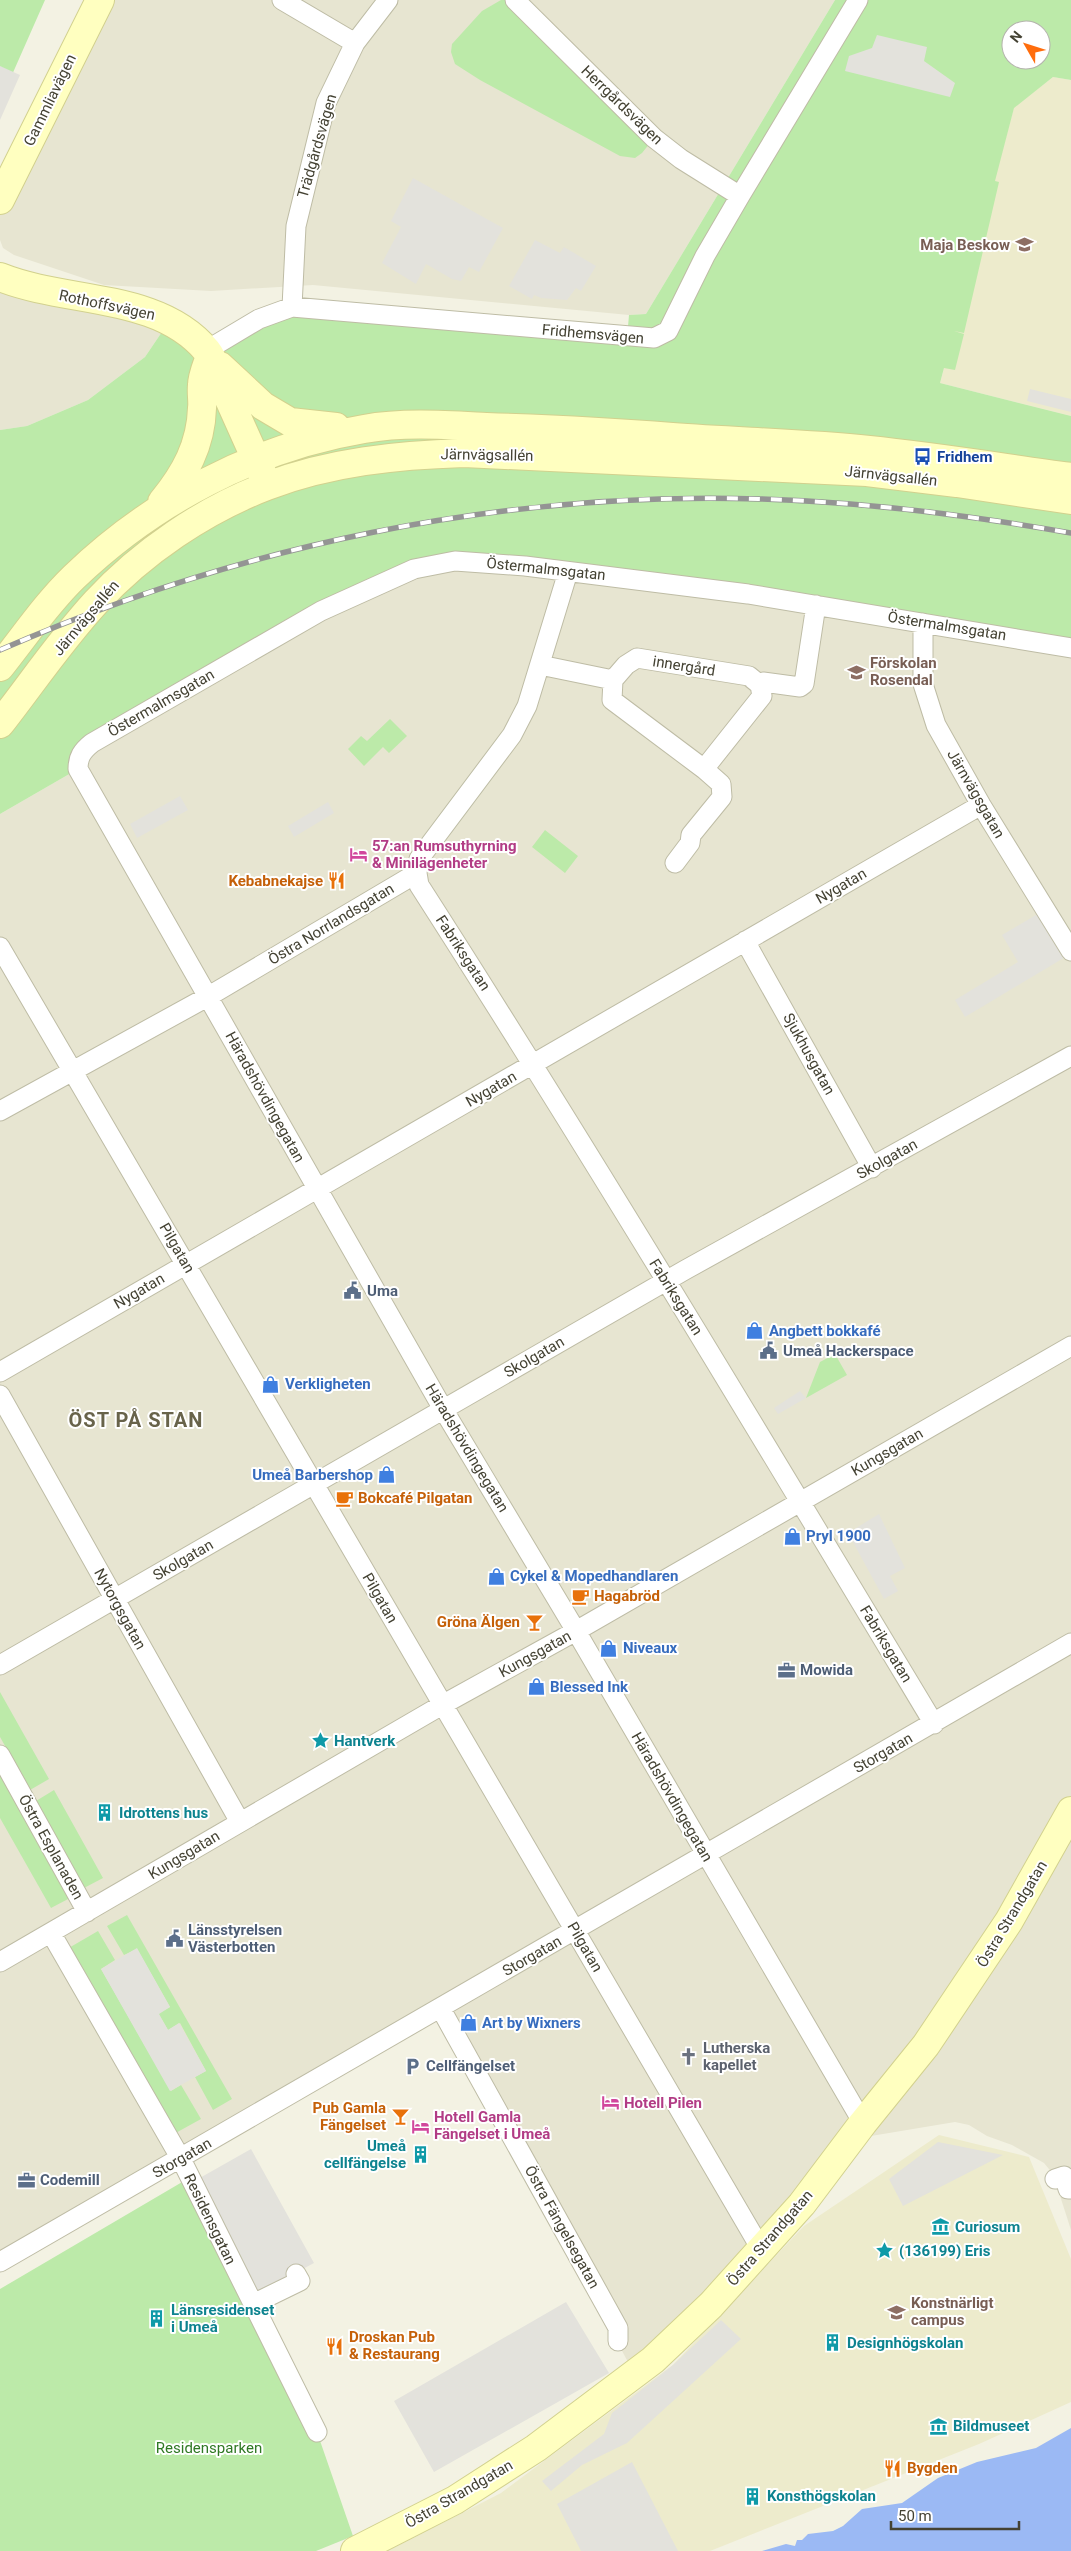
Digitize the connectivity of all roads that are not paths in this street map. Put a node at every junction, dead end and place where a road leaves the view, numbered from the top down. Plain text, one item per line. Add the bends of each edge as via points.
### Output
1 (100, 0) edge
2 (282, 0) edge
3 (388, 0) edge
4 (515, 0) edge
5 (858, 0) edge
6 (356, 43) junction
7 (740, 196) junction
8 (0, 200) edge
9 (0, 277) edge
10 (292, 307) junction
11 (208, 353) junction
12 (366, 428) junction
13 (255, 459) junction
14 (1071, 477) edge
15 (267, 486) junction
16 (1071, 500) edge
17 (154, 513) junction
18 (568, 572) junction
19 (816, 605) junction
20 (923, 623) junction
21 (1071, 648) edge
22 (540, 665) junction
23 (0, 667) edge
24 (613, 680) junction
25 (760, 686) junction
26 (0, 724) edge
27 (78, 769) joint
28 (704, 769) junction
29 (980, 805) junction
30 (675, 863) dead end
31 (417, 873) junction
32 (745, 941) junction
33 (0, 947) edge
34 (1071, 951) edge
35 (209, 996) junction
36 (1071, 1056) edge
37 (534, 1064) junction
38 (73, 1070) junction
39 (0, 1111) edge
40 (872, 1168) junction
41 (316, 1189) junction
42 (186, 1264) junction
43 (666, 1281) junction
44 (1071, 1346) edge
45 (0, 1372) edge
46 (0, 1395) edge
47 (443, 1409) junction
48 (313, 1484) junction
49 (800, 1502) junction
50 (115, 1600) junction
51 (576, 1631) junction
52 (1068, 1646) edge
53 (0, 1665) edge
54 (442, 1705) junction
55 (934, 1724) junction
56 (0, 1755) edge
57 (1071, 1811) edge
58 (240, 1822) junction
59 (705, 1854) junction
60 (87, 1912) junction
61 (576, 1931) junction
62 (51, 1933) junction
63 (0, 1962) edge
64 (441, 2009) junction
65 (863, 2123) junction
66 (181, 2159) junction
67 (761, 2249) junction
68 (0, 2262) edge
69 (296, 2274) dead end
70 (253, 2304) junction
71 (618, 2341) dead end
72 (317, 2432) dead end
73 (355, 2551) edge

1 - 8 main road, Gammliavägen
2 - 6 street
3 - 6 street, Trädgårdsvägen
4 - 7 street, Herrgårdsvägen via 654,138
5 - 7 street, Fridhemsvägen
6 - 10 street, Trädgårdsvägen via 326,103 302,193 296,226
7 - 10 street, Fridhemsvägen via 705,256 668,331 654,338
9 - 11 main road, Rothoffsvägen via 46,292 148,311 170,320
10 - 11 street, Fridhemsvägen via 259,319
11 - 12 main road via 263,406 290,422
11 - 13 main road, Rothoffsvägen
11 - 17 main road via 198,435 191,460
12 - 13 main road, Järnvägsallén via 313,440
12 - 14 main road, Järnvägsallén via 472,426 771,442 869,450
13 - 15 main road, Rothoffsvägen
13 - 17 main road, Järnvägsallén via 212,479
15 - 16 main road, Järnvägsallén via 365,462 420,454 464,453 868,472
15 - 26 main road, Järnvägsallén via 177,533 121,576 95,602
17 - 23 main road, Järnvägsallén via 109,545 72,579
18 - 19 street, Östermalmsgatan
18 - 22 street
18 - 27 street, Östermalmsgatan via 455,561 414,569 321,611 92,743 78,759
19 - 20 street, Östermalmsgatan
19 - 25 street via 804,684 800,687 763,682
20 - 21 street, Östermalmsgatan
20 - 29 street, Järnvägsgatan via 923,684 930,712
22 - 24 street
22 - 31 street via 512,735 419,859
24 - 25 street, innergård via 626,664 637,658 749,676
24 - 28 street via 612,700
25 - 28 street via 762,696
27 - 35 street, Häradshövdingegatan
28 - 30 street via 721,784 722,797 691,835 690,843
29 - 32 street, Nygatan
29 - 34 street, Järnvägsgatan
31 - 35 street, Östra Norrlandsgatan
31 - 37 street, Fabriksgatan via 419,885
32 - 37 street, Nygatan
32 - 40 street, Sjukhusgatan
33 - 38 street, Pilgatan
35 - 38 street, Östra Norrlandsgatan
35 - 41 street, Häradshövdingegatan
36 - 40 street, Skolgatan
37 - 41 street, Nygatan
37 - 43 street, Fabriksgatan
38 - 39 street, Östra Norrlandsgatan
38 - 42 street, Pilgatan
40 - 43 street, Skolgatan
41 - 42 street, Nygatan
41 - 47 street, Häradshövdingegatan
42 - 45 street, Nygatan
42 - 48 street, Pilgatan
43 - 47 street, Skolgatan
43 - 49 street, Fabriksgatan
44 - 49 street, Kungsgatan
46 - 50 street, Nytorgsgatan
47 - 48 street, Skolgatan
47 - 51 street, Häradshövdingegatan
48 - 50 street, Skolgatan
48 - 54 street, Pilgatan
49 - 51 street, Kungsgatan
49 - 55 street, Fabriksgatan
50 - 53 street, Skolgatan
50 - 58 street, Nytorgsgatan
51 - 54 street, Kungsgatan
51 - 59 street, Häradshövdingegatan
52 - 55 street, Storgatan
54 - 58 street, Kungsgatan
54 - 61 street, Pilgatan
55 - 59 street, Storgatan
56 - 60 street, Östra Esplanaden
57 - 65 main road, Östra Strandgatan via 1034,1881 981,1966 926,2045
58 - 60 street, Kungsgatan
59 - 61 street, Storgatan
59 - 65 street, Häradshövdingegatan
60 - 62 street, Kungsgatan
61 - 64 street, Storgatan
61 - 67 street, Pilgatan
62 - 63 street, Kungsgatan
62 - 66 street, Residensgatan
64 - 66 street, Storgatan
64 - 71 street, Östra Fängelsegatan via 618,2328
65 - 67 main road, Östra Strandgatan via 802,2204
66 - 68 street, Storgatan
66 - 70 street, Residensgatan
67 - 73 main road, Östra Strandgatan via 711,2305 653,2360 596,2404 536,2448 455,2500
69 - 70 street via 300,2281
70 - 72 street, Residensgatan

